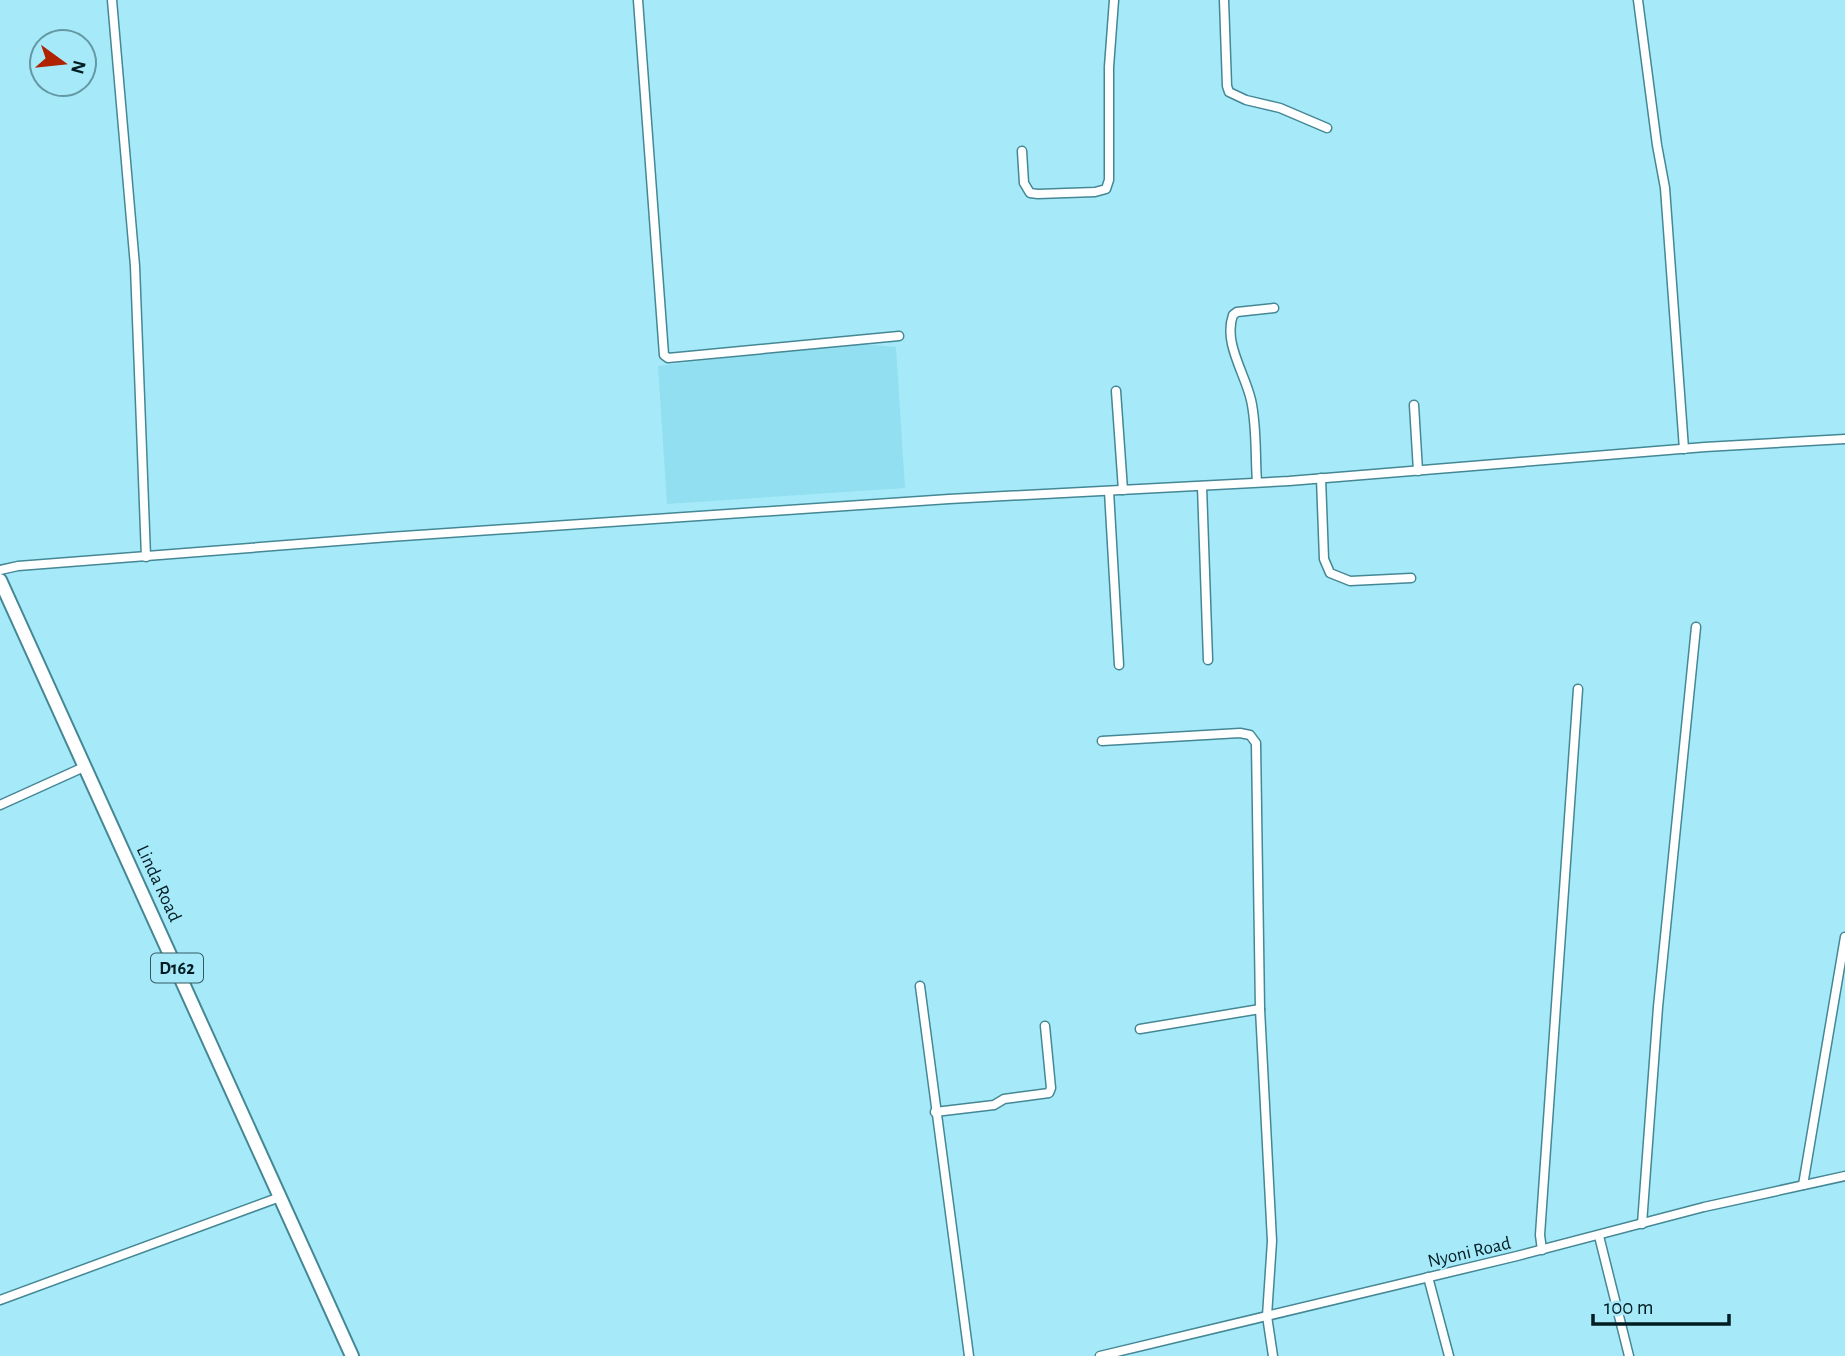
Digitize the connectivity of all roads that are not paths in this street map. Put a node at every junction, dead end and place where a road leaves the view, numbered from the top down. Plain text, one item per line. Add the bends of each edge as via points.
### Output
1 (112, 0) edge
2 (638, 0) edge
3 (1114, 0) edge
4 (1224, 0) edge
5 (1638, 0) edge
6 (1327, 128) dead end
7 (1022, 151) dead end
8 (1274, 308) dead end
9 (899, 336) dead end
10 (1116, 391) dead end
11 (1413, 405) dead end
12 (1845, 439) edge
13 (1684, 449) junction
14 (1418, 471) junction
15 (1321, 478) junction
16 (1257, 482) junction
17 (1202, 485) junction
18 (1123, 490) junction
19 (1109, 491) junction
20 (146, 557) junction
21 (0, 570) edge
22 (1411, 578) dead end
23 (0, 580) edge
24 (1696, 627) dead end
25 (1208, 660) dead end
26 (1119, 665) dead end
27 (1578, 689) dead end
28 (1102, 741) dead end
29 (84, 767) junction
30 (0, 805) edge
31 (1845, 937) edge
32 (920, 986) dead end
33 (1260, 1009) junction
34 (1045, 1026) dead end
35 (1140, 1029) dead end
36 (935, 1112) junction
37 (1845, 1176) edge
38 (1803, 1185) junction
39 (280, 1197) junction
40 (1642, 1224) junction
41 (1599, 1236) junction
42 (1542, 1250) junction
43 (1428, 1277) junction
44 (0, 1300) edge
45 (1267, 1316) junction
46 (352, 1356) edge
47 (969, 1356) edge
48 (1101, 1356) edge
49 (1273, 1356) edge
50 (1449, 1356) edge
51 (1629, 1356) edge

1 - 20 street via 135,266
2 - 9 street via 664,355
3 - 7 street via 1106,189 1030,192 1024,183
4 - 6 street via 1229,92
5 - 13 street via 1665,188
8 - 16 street via 1237,312 1230,328 1251,401
10 - 18 street
11 - 14 street
12 - 13 street
13 - 14 street
14 - 15 street
15 - 16 street
15 - 22 street via 1324,559 1330,573 1350,582
16 - 17 street
17 - 18 street
17 - 25 street
18 - 19 street
19 - 20 street
19 - 26 street
20 - 21 street
23 - 29 main road, Linda Road / D162
24 - 40 street via 1658,1007
27 - 42 street
28 - 33 street via 1240,733 1254,738
29 - 30 street
29 - 39 main road, Linda Road / D162
31 - 38 street
32 - 36 street
33 - 35 street
33 - 45 street via 1272,1241
34 - 36 street via 1049,1093
36 - 47 street
37 - 38 street, Nyoni Road
38 - 40 street, Nyoni Road
39 - 44 street
39 - 46 main road, Linda Road / D162
40 - 41 street, Nyoni Road
41 - 42 street, Nyoni Road
41 - 51 street
42 - 43 street, Nyoni Road
43 - 45 street, Nyoni Road
43 - 50 street
45 - 48 street, Nyoni Road
45 - 49 street

